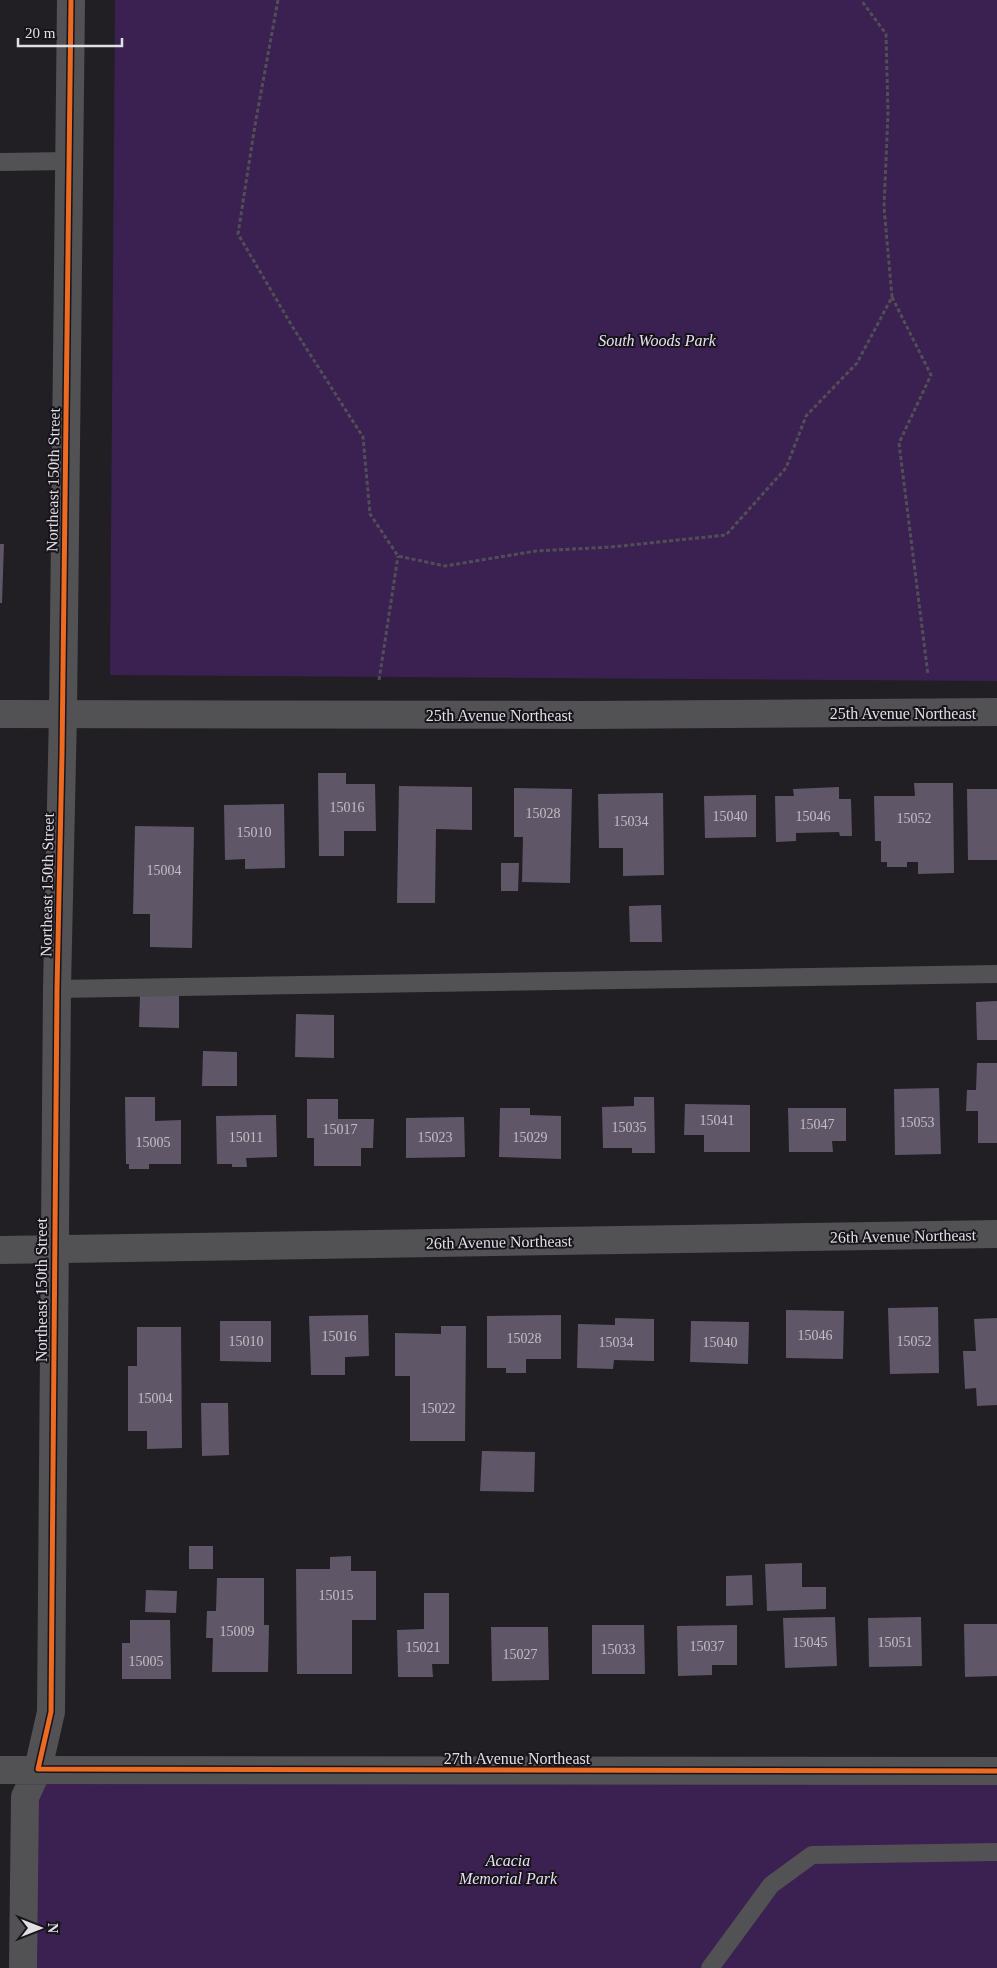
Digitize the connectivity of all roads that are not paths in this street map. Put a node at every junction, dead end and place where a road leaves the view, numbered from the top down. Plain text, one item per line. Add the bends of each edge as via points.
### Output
1 (71, 0) edge
2 (69, 160) junction
3 (0, 162) edge
4 (997, 712) edge
5 (0, 714) edge
6 (63, 714) junction
7 (997, 974) edge
8 (57, 989) junction
9 (997, 1234) edge
10 (0, 1250) edge
11 (54, 1250) junction
12 (0, 1770) edge
13 (38, 1770) junction
14 (997, 1771) edge
15 (997, 1852) edge
16 (23, 1968) edge
17 (710, 1968) edge

1 - 2 street, Northeast 150th Street
2 - 3 lane
2 - 6 street, Northeast 150th Street
4 - 6 street, 25th Avenue Northeast
5 - 6 street, 25th Avenue Northeast
6 - 8 street, Northeast 150th Street
7 - 8 lane
8 - 11 street, Northeast 150th Street
9 - 11 street, 26th Avenue Northeast
10 - 11 street, 26th Avenue Northeast
11 - 13 street, Northeast 150th Street via 52,1712
12 - 13 street, 27th Avenue Northeast
13 - 14 street, 27th Avenue Northeast
13 - 16 street, Northeast 150th Street via 25,1797
15 - 17 lane via 812,1855 771,1885

